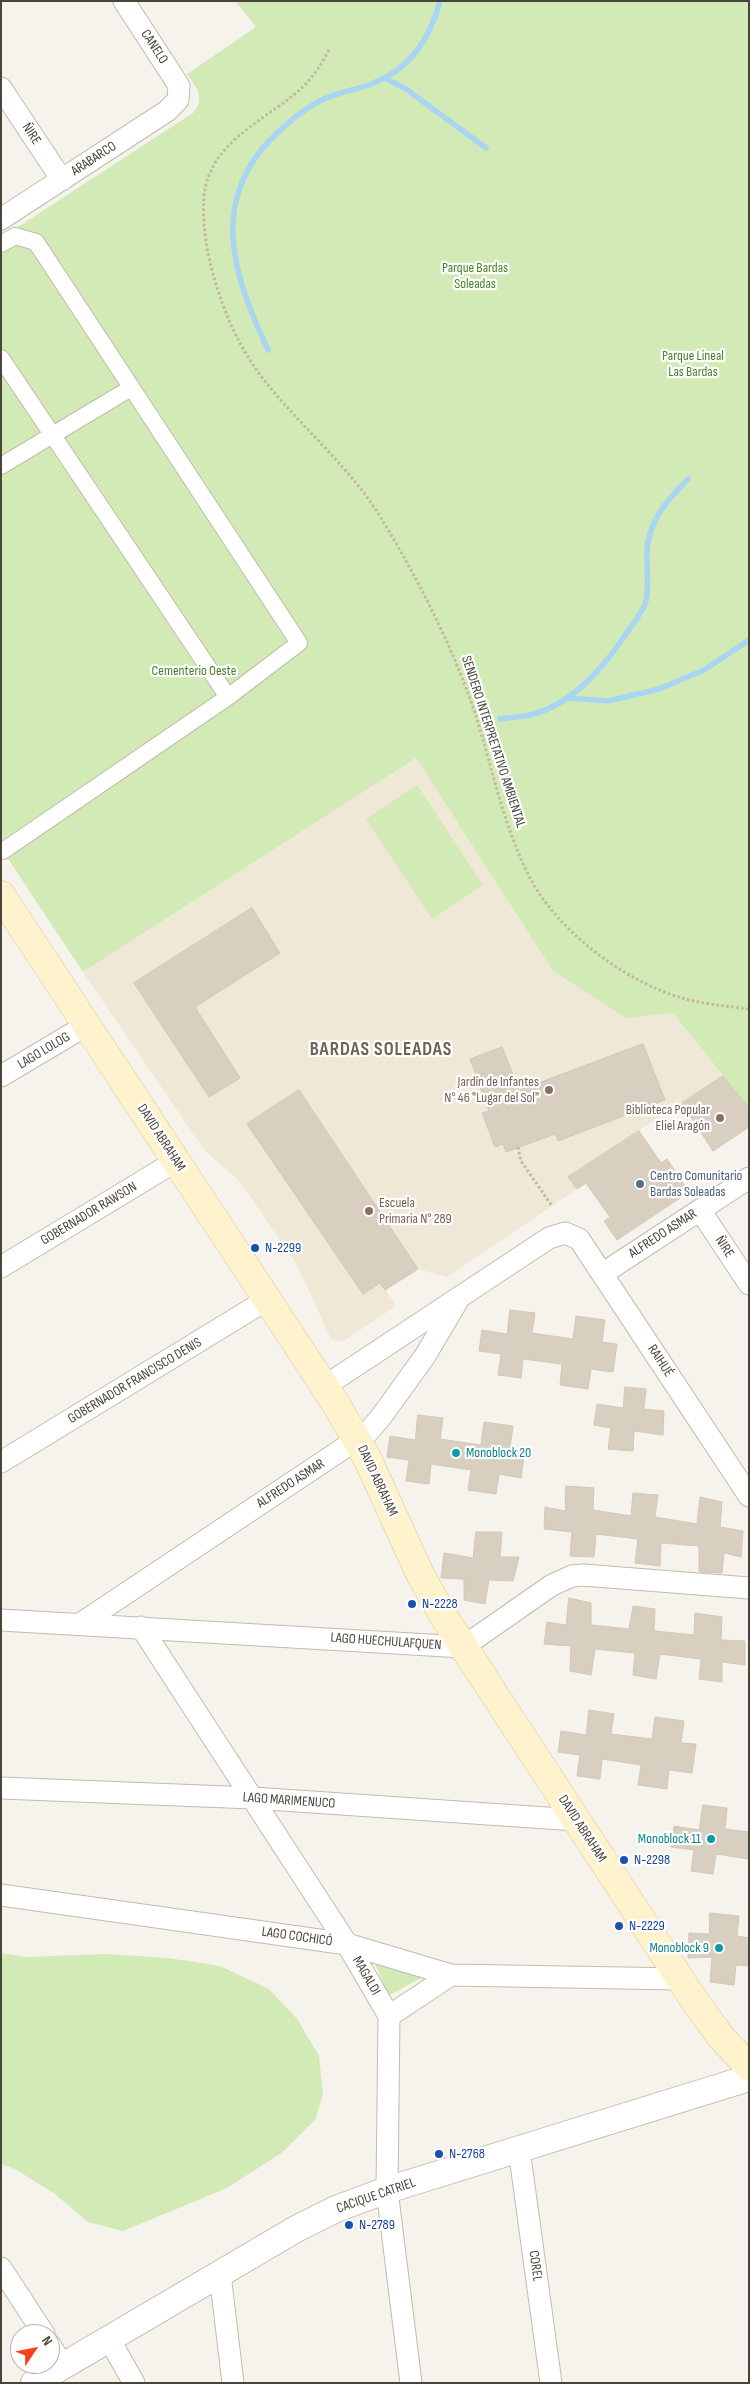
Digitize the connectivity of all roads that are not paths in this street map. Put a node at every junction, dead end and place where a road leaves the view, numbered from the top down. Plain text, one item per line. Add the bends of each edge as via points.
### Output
1 (124, 1) edge
2 (1, 88) edge
3 (180, 94) joint
4 (62, 180) junction
5 (1, 219) edge
6 (1, 244) edge
7 (1, 358) edge
8 (131, 388) junction
9 (53, 435) junction
10 (1, 466) edge
11 (228, 697) junction
12 (3, 851) dead end
13 (1, 895) edge
14 (87, 1025) junction
15 (1, 1076) edge
16 (176, 1161) junction
17 (749, 1178) edge
18 (700, 1210) junction
19 (565, 1233) joint
20 (1, 1267) edge
21 (602, 1274) junction
22 (749, 1284) edge
23 (268, 1299) junction
24 (458, 1299) junction
25 (325, 1386) junction
26 (358, 1440) junction
27 (1, 1462) edge
28 (749, 1496) edge
29 (749, 1588) edge
30 (1, 1620) edge
31 (80, 1624) junction
32 (141, 1627) junction
33 (463, 1647) junction
34 (1, 1788) edge
35 (253, 1798) junction
36 (576, 1820) junction
37 (1, 1895) edge
38 (347, 1944) junction
39 (451, 1975) junction
40 (680, 1979) junction
41 (389, 2016) junction
42 (749, 2067) edge
43 (749, 2078) edge
44 (519, 2150) junction
45 (388, 2190) junction
46 (1, 2268) edge
47 (220, 2274) junction
48 (37, 2324) edge
49 (109, 2339) junction
50 (60, 2354) edge
51 (134, 2383) edge
52 (233, 2383) edge
53 (411, 2383) edge
54 (551, 2383) edge

1 - 3 street, CANELO via 174,78
2 - 4 street, ÑIRE
3 - 4 street, ARABARCO via 167,111
4 - 5 street, ARABARCO
6 - 8 street via 15,236 36,242
7 - 9 street
8 - 9 street
8 - 11 street via 299,642
9 - 10 street
9 - 11 street
11 - 12 street
13 - 14 main road, DAVID ABRAHAM
14 - 15 street, LAGO LOLOG
14 - 16 main road, DAVID ABRAHAM
16 - 20 street, GOBERNADOR RAWSON
16 - 23 main road, DAVID ABRAHAM
17 - 18 street, ALFREDO ASMAR
18 - 21 street, ALFREDO ASMAR
18 - 22 street, ÑIRE
19 - 21 street, RAIHUÉ via 578,1239
19 - 24 street, ALFREDO ASMAR via 549,1238
21 - 28 street, RAIHUÉ
23 - 25 main road, DAVID ABRAHAM
23 - 27 street, GOBERNADOR FRANCISCO DENIS
24 - 25 street, ALFREDO ASMAR
24 - 26 street, ALFREDO ASMAR via 434,1343 381,1417
25 - 26 main road, DAVID ABRAHAM
26 - 31 street, ALFREDO ASMAR
26 - 33 main road, DAVID ABRAHAM via 420,1574
29 - 33 street via 572,1576 552,1585
30 - 31 street, LAGO HUECHULAFQUEN
31 - 32 street, LAGO HUECHULAFQUEN
32 - 33 street, LAGO HUECHULAFQUEN
32 - 35 street, MAGALDI
33 - 36 main road, DAVID ABRAHAM
34 - 35 street, LAGO MARIMENUCO
35 - 36 street, LAGO MARIMENUCO
35 - 38 street, MAGALDI
36 - 40 main road, DAVID ABRAHAM
37 - 38 street, LAGO COCHICÓ
38 - 39 street, LAGO COCHICÓ
38 - 41 street, MAGALDI
39 - 40 street, LAGO COCHICÓ
39 - 41 street
40 - 42 main road, DAVID ABRAHAM via 720,2036
41 - 45 street
43 - 44 street, CACIQUE CATRIEL
44 - 45 street, CACIQUE CATRIEL
44 - 54 street, COREL
45 - 47 street, CACIQUE CATRIEL via 315,2218
45 - 53 street
46 - 48 street
47 - 49 street, CACIQUE CATRIEL
47 - 52 street
49 - 50 street, CACIQUE CATRIEL
49 - 51 street

